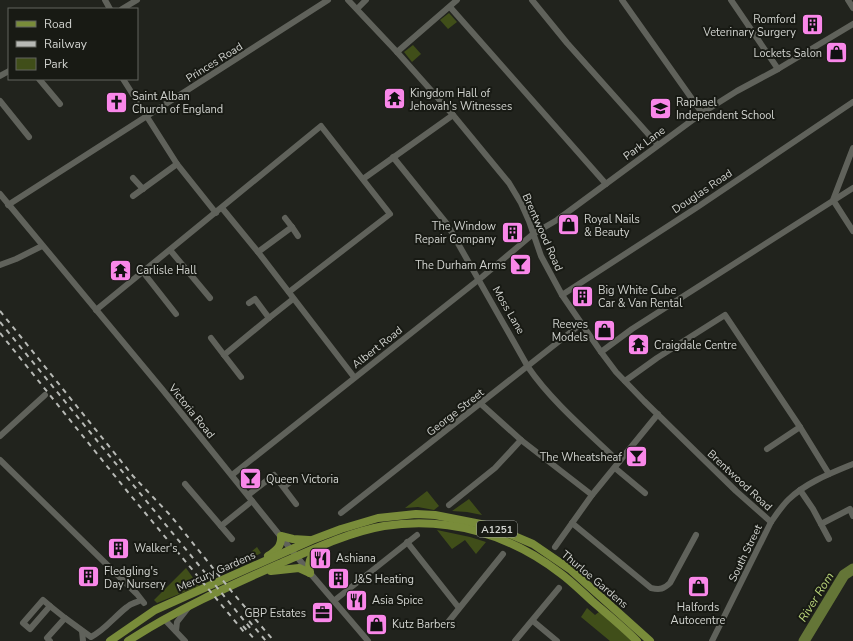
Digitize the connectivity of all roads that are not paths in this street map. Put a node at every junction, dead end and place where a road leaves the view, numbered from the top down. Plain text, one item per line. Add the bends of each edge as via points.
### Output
1 (137, 0) edge
2 (328, 0) edge
3 (348, 0) edge
4 (366, 0) edge
5 (457, 0) edge
6 (532, 0) edge
7 (622, 0) edge
8 (730, 0) edge
9 (848, 0) edge
10 (450, 7) junction
11 (124, 8) edge
12 (853, 8) edge
13 (357, 9) junction
14 (853, 24) edge
15 (397, 52) junction
16 (778, 69) junction
17 (40, 80) edge
18 (124, 80) edge
19 (0, 101) edge
20 (853, 102) edge
21 (60, 104) dead end
22 (702, 113) junction
23 (453, 115) junction
24 (146, 116) junction
25 (29, 137) dead end
26 (658, 145) junction
27 (853, 148) edge
28 (393, 157) junction
29 (177, 164) junction
30 (133, 178) dead end
31 (363, 179) junction
32 (606, 184) junction
33 (853, 188) edge
34 (143, 189) junction
35 (0, 194) edge
36 (133, 196) dead end
37 (833, 200) junction
38 (8, 205) junction
39 (222, 208) junction
40 (216, 213) junction
41 (285, 218) dead end
42 (292, 227) junction
43 (853, 231) edge
44 (533, 234) junction
45 (298, 236) dead end
46 (42, 246) junction
47 (170, 250) junction
48 (258, 252) junction
49 (0, 265) edge
50 (143, 272) junction
51 (479, 279) junction
52 (289, 292) junction
53 (562, 295) junction
54 (210, 298) dead end
55 (294, 299) junction
56 (249, 303) dead end
57 (96, 310) junction
58 (176, 314) dead end
59 (269, 318) junction
60 (581, 324) junction
61 (211, 338) dead end
62 (601, 352) junction
63 (224, 355) junction
64 (528, 367) junction
65 (241, 377) dead end
66 (354, 377) junction
67 (625, 381) junction
68 (45, 395) dead end
69 (481, 404) junction
70 (658, 414) junction
71 (800, 427) junction
72 (0, 436) edge
73 (521, 440) junction
74 (767, 449) dead end
75 (0, 460) edge
76 (620, 462) junction
77 (853, 464) edge
78 (615, 468) junction
79 (829, 474) junction
80 (232, 475) junction
81 (294, 480) dead end
82 (185, 484) dead end
83 (284, 488) junction
84 (800, 490) junction
85 (645, 493) dead end
86 (248, 495) junction
87 (592, 495) junction
88 (252, 501) junction
89 (296, 504) dead end
90 (449, 505) dead end
91 (853, 516) edge
92 (348, 518) dead end
93 (771, 522) junction
94 (572, 523) junction
95 (821, 524) junction
96 (221, 526) junction
97 (417, 535) dead end
98 (696, 535) dead end
99 (281, 536) junction
100 (232, 539) dead end
101 (829, 539) dead end
102 (312, 540) junction
103 (334, 542) junction
104 (407, 542) junction
105 (555, 547) dead end
106 (292, 549) junction
107 (503, 554) dead end
108 (298, 556) junction
109 (245, 571) junction
110 (310, 573) junction
111 (255, 575) junction
112 (559, 588) dead end
113 (335, 600) junction
114 (191, 605) junction
115 (50, 606) junction
116 (459, 608) junction
117 (65, 618) junction
118 (164, 619) junction
119 (533, 620) junction
120 (139, 621) junction
121 (445, 626) dead end
122 (82, 631) junction
123 (176, 631) junction
124 (50, 641) edge
125 (83, 641) edge
126 (110, 641) edge
127 (128, 641) edge
128 (185, 641) edge
129 (368, 641) edge
130 (515, 641) edge
131 (556, 641) edge
132 (637, 641) edge
133 (650, 641) edge
134 (712, 641) edge

1 - 11 street
2 - 24 street, Princes Road
3 - 13 street, Brentwood Road
4 - 13 street
5 - 10 street
6 - 26 street
7 - 22 street
8 - 16 street
9 - 12 street
10 - 15 street
10 - 32 street
13 - 15 street, Brentwood Road
14 - 16 street, Park Lane
15 - 23 street, Brentwood Road
16 - 22 street, Park Lane
17 - 21 street
18 - 24 street
19 - 25 street
20 - 53 street, Douglas Road
22 - 26 street, Park Lane
23 - 28 street
23 - 44 street, Brentwood Road via 509,184 521,203
24 - 29 street
24 - 38 street, Princes Road
26 - 32 street, Park Lane
27 - 37 street
28 - 31 street
28 - 51 street, Moss Lane via 447,224
29 - 34 street
29 - 40 street
30 - 34 street
31 - 39 street via 321,126
31 - 52 street via 390,214
32 - 44 street, Park Lane
33 - 37 street
34 - 36 street
35 - 38 street, Victoria Road
37 - 43 street
37 - 62 street via 632,329
38 - 46 street, Victoria Road
39 - 40 street
39 - 48 street
40 - 47 street
41 - 42 street
42 - 45 street
42 - 48 street
44 - 51 street, Albert Road
44 - 53 street, Brentwood Road via 544,263
46 - 49 street
46 - 57 street, Victoria Road
47 - 50 street
47 - 54 street
48 - 52 street
50 - 57 street
50 - 58 street
51 - 64 street, Moss Lane
51 - 66 street, Albert Road
52 - 55 street
53 - 60 street, Brentwood Road
55 - 59 street
55 - 66 street
56 - 59 street via 255,299
57 - 80 street, Victoria Road
59 - 63 street
60 - 62 street, Brentwood Road
60 - 64 street, George Street
61 - 63 street
62 - 67 street, Brentwood Road
63 - 65 street
64 - 69 street, George Street
64 - 76 street, Moss Lane via 538,381
66 - 80 street, Albert Road
67 - 70 street, Brentwood Road
67 - 71 street via 725,315
68 - 72 street
69 - 73 street
69 - 92 street, George Street via 342,512
70 - 76 street
70 - 93 street, Brentwood Road via 736,492
71 - 74 street
71 - 79 street
73 - 87 street
73 - 90 street via 495,468
75 - 122 street via 143,602 129,605 100,633 91,637
76 - 78 street
77 - 79 street, South Street
78 - 85 street
78 - 87 street
79 - 84 street, South Street
80 - 86 street, Victoria Road
81 - 83 street
82 - 96 street
83 - 86 street via 274,475
83 - 89 street
84 - 93 street, South Street via 788,499
84 - 95 street
86 - 88 street, Victoria Road
87 - 94 street
88 - 96 street
88 - 99 street, Victoria Road
91 - 95 street via 850,510
93 - 134 street, South Street
94 - 98 street via 652,588 657,589 665,588 670,583
94 - 105 street
95 - 101 street
96 - 100 street
97 - 104 street
99 - 102 main road, A1251
99 - 106 street, Victoria Road
99 - 109 main road, A1251 via 282,540 277,550
102 - 106 main road, Thurloe Gardens / A1251
102 - 133 main road, Thurloe Gardens / A1251 via 378,518 416,514 435,515 491,526 533,544 571,570
103 - 108 main road, Thurloe Gardens / A1251
103 - 110 main road, A1251 via 312,555 308,564
103 - 132 main road, Thurloe Gardens / A1251 via 384,526 420,523 454,526 489,534 527,551 560,573
104 - 113 street
104 - 116 street
106 - 108 street, Victoria Road
106 - 109 main road, Mercury Gardens / A1251
107 - 116 street
108 - 110 street, Victoria Road
108 - 111 main road, Mercury Gardens / A1251
109 - 120 main road, Mercury Gardens / A1251 via 155,610
110 - 111 main road, A1251 via 293,568
110 - 113 street, Victoria Road
111 - 114 main road, Mercury Gardens / A1251
112 - 119 street
113 - 129 street, Victoria Road
114 - 118 main road, Mercury Gardens / A1251
114 - 123 street via 177,622
115 - 115 street via 43,600 22,623 30,629
115 - 117 street
116 - 121 street
117 - 122 street
117 - 124 street via 47,638
118 - 120 main road
118 - 123 street
118 - 127 main road, Mercury Gardens / A1251
119 - 130 street
119 - 131 street
120 - 126 main road, Mercury Gardens / A1251
122 - 125 street
123 - 128 street

